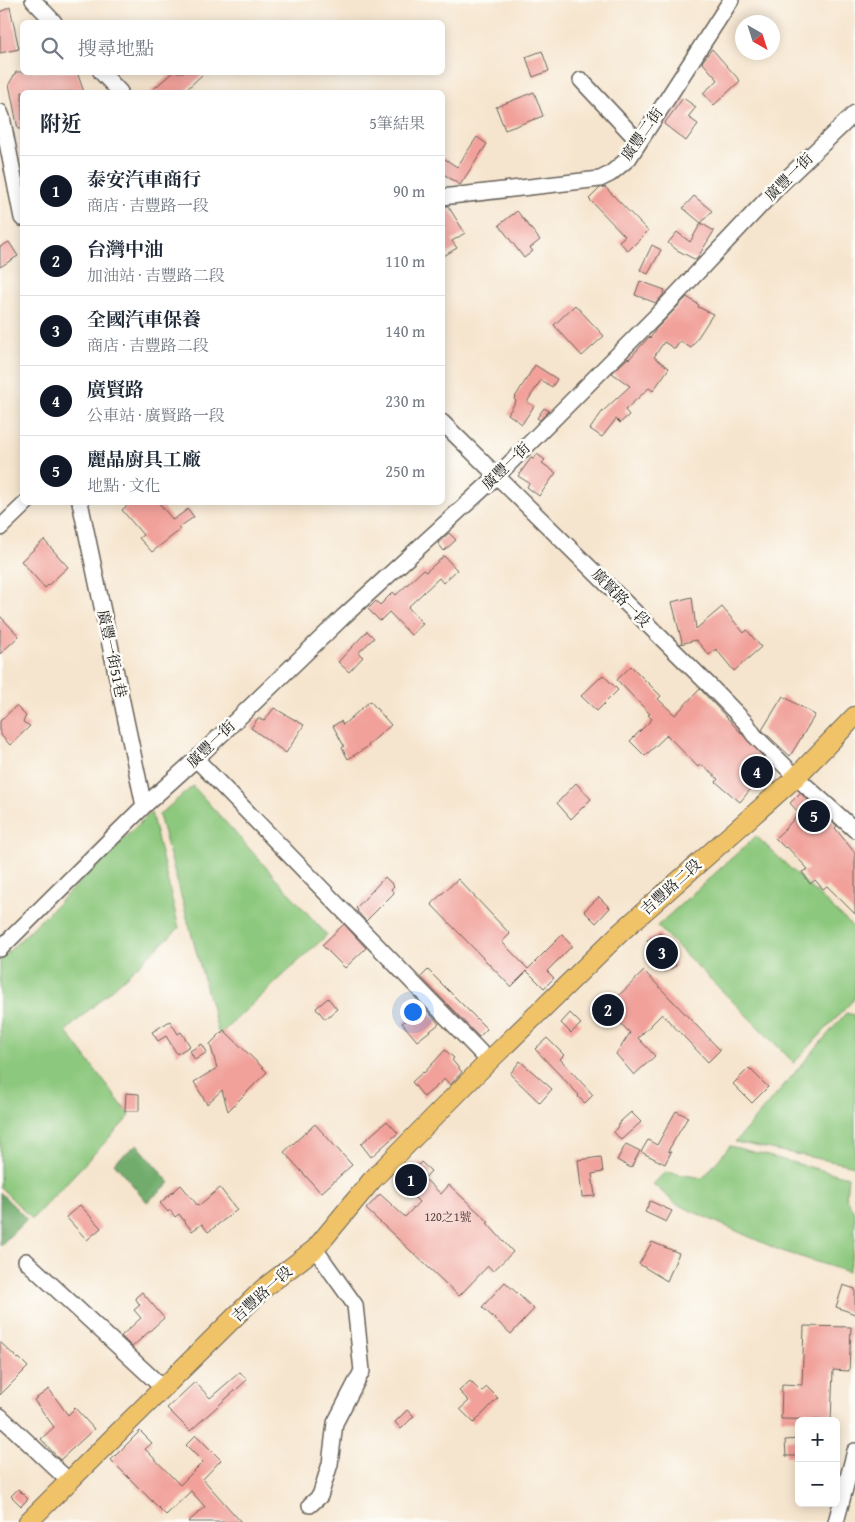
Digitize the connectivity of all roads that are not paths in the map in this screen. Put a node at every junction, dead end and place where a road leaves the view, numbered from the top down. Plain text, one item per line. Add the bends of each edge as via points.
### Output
1 (32, 0) edge
2 (731, 0) edge
3 (52, 20) edge
4 (104, 75) edge
5 (581, 80) dead end
6 (118, 90) edge
7 (0, 112) edge
8 (855, 113) edge
9 (639, 142) junction
10 (445, 197) edge
11 (20, 208) edge
12 (445, 425) edge
13 (497, 476) junction
14 (23, 505) edge
15 (81, 505) edge
16 (0, 528) edge
17 (855, 716) edge
18 (196, 759) junction
19 (796, 777) junction
20 (144, 806) junction
21 (855, 830) edge
22 (0, 949) edge
23 (489, 1060) junction
24 (315, 1249) junction
25 (26, 1261) dead end
26 (163, 1388) junction
27 (0, 1416) edge
28 (855, 1451) edge
29 (69, 1481) junction
30 (310, 1505) dead end
31 (28, 1522) edge
32 (836, 1522) edge

1 - 3 street
2 - 9 street, 廣豐二街
4 - 6 street
5 - 9 street
7 - 11 street
8 - 13 street, 廣豐一街 via 781,184
9 - 10 street, 廣豐二街 via 629,158 600,179
12 - 13 street, 廣賢路一段
13 - 18 street, 廣豐一街 via 343,617
13 - 19 street, 廣賢路一段 via 746,723
14 - 16 street
15 - 20 street, 廣豐一街51巷
17 - 19 main road, 吉豐路二段
18 - 20 street, 廣豐一街
18 - 23 street
19 - 21 street, 廣賢路一段
19 - 23 main road, 吉豐路二段 via 621,932
20 - 22 street, 廣豐一街
23 - 24 main road, 吉豐路一段 via 372,1180
24 - 26 main road, 吉豐路一段 via 264,1288
24 - 30 street via 355,1306 362,1371 335,1423 330,1464 320,1496
25 - 26 street
26 - 29 main road, 吉豐路一段
27 - 29 street
28 - 32 street
29 - 31 main road, 吉豐路一段

